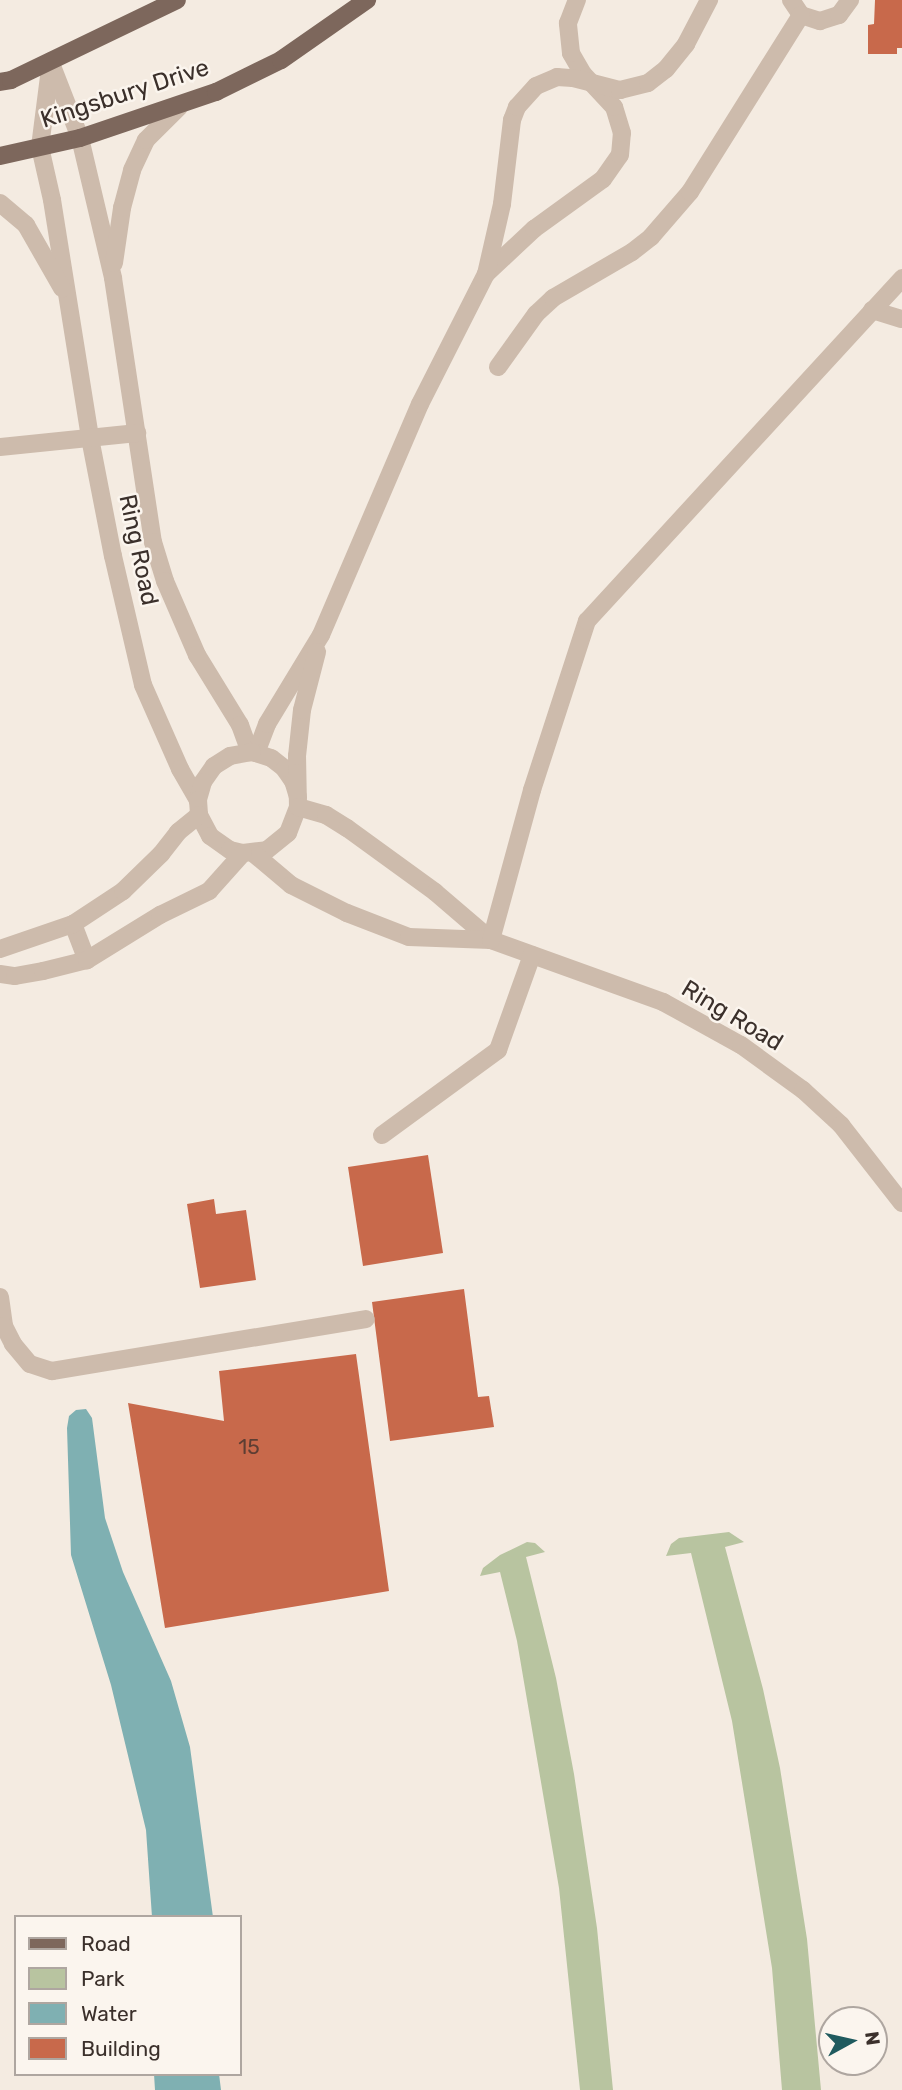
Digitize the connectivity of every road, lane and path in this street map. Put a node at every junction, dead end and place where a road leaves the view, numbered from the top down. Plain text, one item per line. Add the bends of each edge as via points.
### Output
1 (177, 0) edge
2 (367, 0) edge
3 (577, 0) edge
4 (709, 0) edge
5 (850, 0) edge
6 (796, 7) edge
7 (51, 61) junction
8 (0, 82) edge
9 (591, 82) junction
10 (179, 107) junction
11 (80, 138) junction
12 (40, 147) junction
13 (0, 156) edge
14 (0, 203) edge
15 (486, 274) junction
16 (113, 278) junction
17 (902, 278) edge
18 (67, 298) junction
19 (872, 310) junction
20 (902, 319) edge
21 (498, 367) dead end
22 (137, 433) junction
23 (90, 438) junction
24 (0, 447) edge
25 (321, 635) junction
26 (253, 753) junction
27 (298, 802) junction
28 (199, 808) junction
29 (248, 853) junction
30 (73, 924) junction
31 (491, 940) junction
32 (0, 949) edge
33 (532, 955) junction
34 (87, 960) junction
35 (0, 974) edge
36 (382, 1135) dead end
37 (902, 1203) edge
38 (0, 1297) edge
39 (366, 1319) dead end

1 - 7 main road, Kingsbury Drive
2 - 10 main road, Kingsbury Drive via 281,60
3 - 9 street via 568,23 569,46 575,64
4 - 9 street via 686,44 654,79 620,90
5 - 6 street via 839,15 820,21
6 - 21 street via 690,192 632,252 553,298
7 - 8 main road, Kingsbury Drive
7 - 11 street, Ring Road
7 - 12 street, Ring Road
9 - 15 street via 549,79 530,90 517,107
9 - 15 street via 618,118 622,141 616,162 603,178 555,212
10 - 11 main road, Kingsbury Drive
10 - 16 street, Ring Road via 146,140 132,170
11 - 12 main road, Kingsbury Drive
11 - 16 street, Ring Road
12 - 13 main road, Kingsbury Drive
12 - 18 street, Ring Road
14 - 18 street, Ring Road via 26,225
15 - 25 street via 420,404
16 - 22 street, Ring Road
17 - 19 street
18 - 23 street, Ring Road
19 - 20 street
19 - 31 street via 587,621 532,790
22 - 23 street
22 - 26 street, Ring Road via 153,542 165,581 197,656
23 - 24 street
23 - 28 street, Ring Road via 143,685
25 - 26 street
25 - 27 street via 302,710
26 - 27 street via 284,768
26 - 28 street via 230,756 214,766 203,782
27 - 29 street via 292,827 279,843
27 - 31 street, Ring Road via 347,828 435,892
28 - 29 street via 210,836 230,850
28 - 30 street via 123,891
29 - 31 street, Ring Road via 291,885 409,937
29 - 34 street via 209,891
30 - 32 street
30 - 34 street
31 - 33 street, Ring Road
33 - 36 street via 498,1050
33 - 37 street, Ring Road via 663,1002 741,1045 803,1090 841,1125
34 - 35 street via 34,973
38 - 39 street via 4,1326 13,1344 30,1364 52,1371

